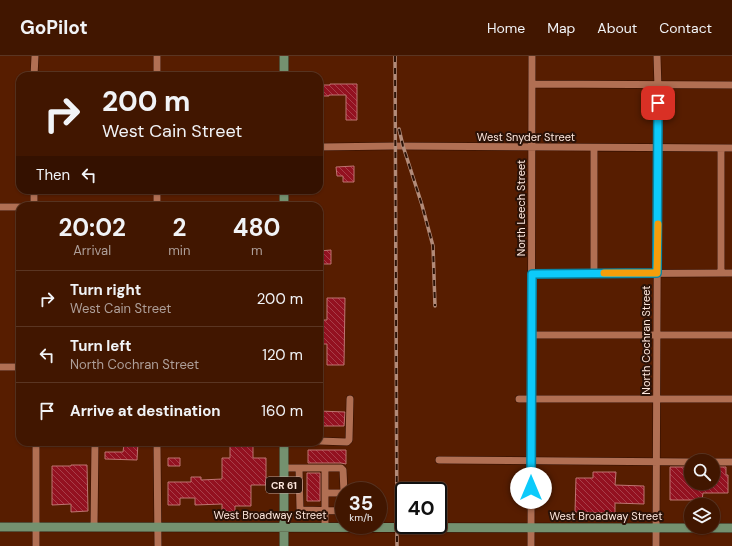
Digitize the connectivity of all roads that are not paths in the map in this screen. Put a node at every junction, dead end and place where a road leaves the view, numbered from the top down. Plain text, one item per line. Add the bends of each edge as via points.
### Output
1 (34, 56) edge
2 (157, 56) edge
3 (284, 56) edge
4 (532, 56) edge
5 (657, 56) edge
6 (34, 72) edge
7 (157, 72) edge
8 (284, 72) edge
9 (532, 84) junction
10 (658, 84) junction
11 (732, 85) edge
12 (323, 147) edge
13 (532, 148) junction
14 (594, 148) junction
15 (658, 148) junction
16 (721, 148) junction
17 (732, 148) edge
18 (0, 207) edge
19 (16, 207) edge
20 (594, 273) junction
21 (657, 273) junction
22 (721, 273) junction
23 (532, 274) junction
24 (732, 274) edge
25 (532, 334) junction
26 (657, 335) junction
27 (732, 335) edge
28 (0, 367) edge
29 (16, 367) edge
30 (531, 398) junction
31 (350, 399) dead end
32 (519, 399) dead end
33 (657, 399) junction
34 (732, 399) edge
35 (323, 441) edge
36 (36, 446) edge
37 (95, 446) edge
38 (157, 446) edge
39 (284, 446) edge
40 (439, 460) dead end
41 (531, 461) junction
42 (656, 462) junction
43 (684, 462) edge
44 (720, 462) edge
45 (732, 462) edge
46 (284, 468) junction
47 (299, 468) junction
48 (325, 468) junction
49 (325, 493) junction
50 (325, 511) junction
51 (335, 511) edge
52 (0, 526) edge
53 (387, 526) edge
54 (35, 527) junction
55 (94, 527) junction
56 (158, 527) junction
57 (284, 527) junction
58 (325, 527) junction
59 (335, 527) edge
60 (530, 528) junction
61 (656, 528) junction
62 (732, 528) edge
63 (36, 546) edge
64 (158, 546) edge
65 (284, 546) edge
66 (531, 546) edge
67 (656, 546) edge

1 - 6 street
2 - 7 street
3 - 8 main road
4 - 9 street, North Leech Street
5 - 10 street, North Cochran Street
9 - 10 street
9 - 13 street, North Leech Street
10 - 11 street
10 - 15 street, North Cochran Street
12 - 13 street, West Snyder Street
13 - 14 street, West Snyder Street
13 - 23 street, North Leech Street
14 - 15 street, West Snyder Street
14 - 20 street
15 - 16 street, West Snyder Street
15 - 21 street, North Cochran Street
16 - 17 street, West Snyder Street
16 - 22 street
18 - 19 street
20 - 21 street
20 - 23 street
21 - 22 street
21 - 26 street, North Cochran Street
22 - 24 street
23 - 25 street, North Leech Street
25 - 26 street
25 - 30 street, North Leech Street
26 - 27 street
26 - 33 street, North Cochran Street
28 - 29 street
30 - 32 street
30 - 33 street
30 - 41 street, North Leech Street
31 - 35 street via 349,440
33 - 34 street
33 - 42 street, North Cochran Street
36 - 54 street
37 - 55 street
38 - 56 street
39 - 46 main road, CR 61
40 - 41 street
41 - 42 street
41 - 60 street, North Leech Street
42 - 43 street
42 - 61 street, North Cochran Street
44 - 45 street
46 - 47 street
46 - 57 main road, CR 61
47 - 48 street
47 - 50 street via 300,509
48 - 49 street
48 - 49 street via 343,470 344,492
49 - 50 street
50 - 51 street
50 - 58 street
52 - 54 main road, West Broadway Street
53 - 60 main road, West Broadway Street
54 - 55 main road, West Broadway Street
54 - 63 street
55 - 56 main road, West Broadway Street
56 - 57 main road, West Broadway Street
56 - 64 street
57 - 58 main road, West Broadway Street
57 - 65 main road, CR 61
58 - 59 main road, West Broadway Street
60 - 61 main road, West Broadway Street
60 - 66 street, North Leech Street
61 - 62 main road, West Broadway Street
61 - 67 street, North Cochran Street

